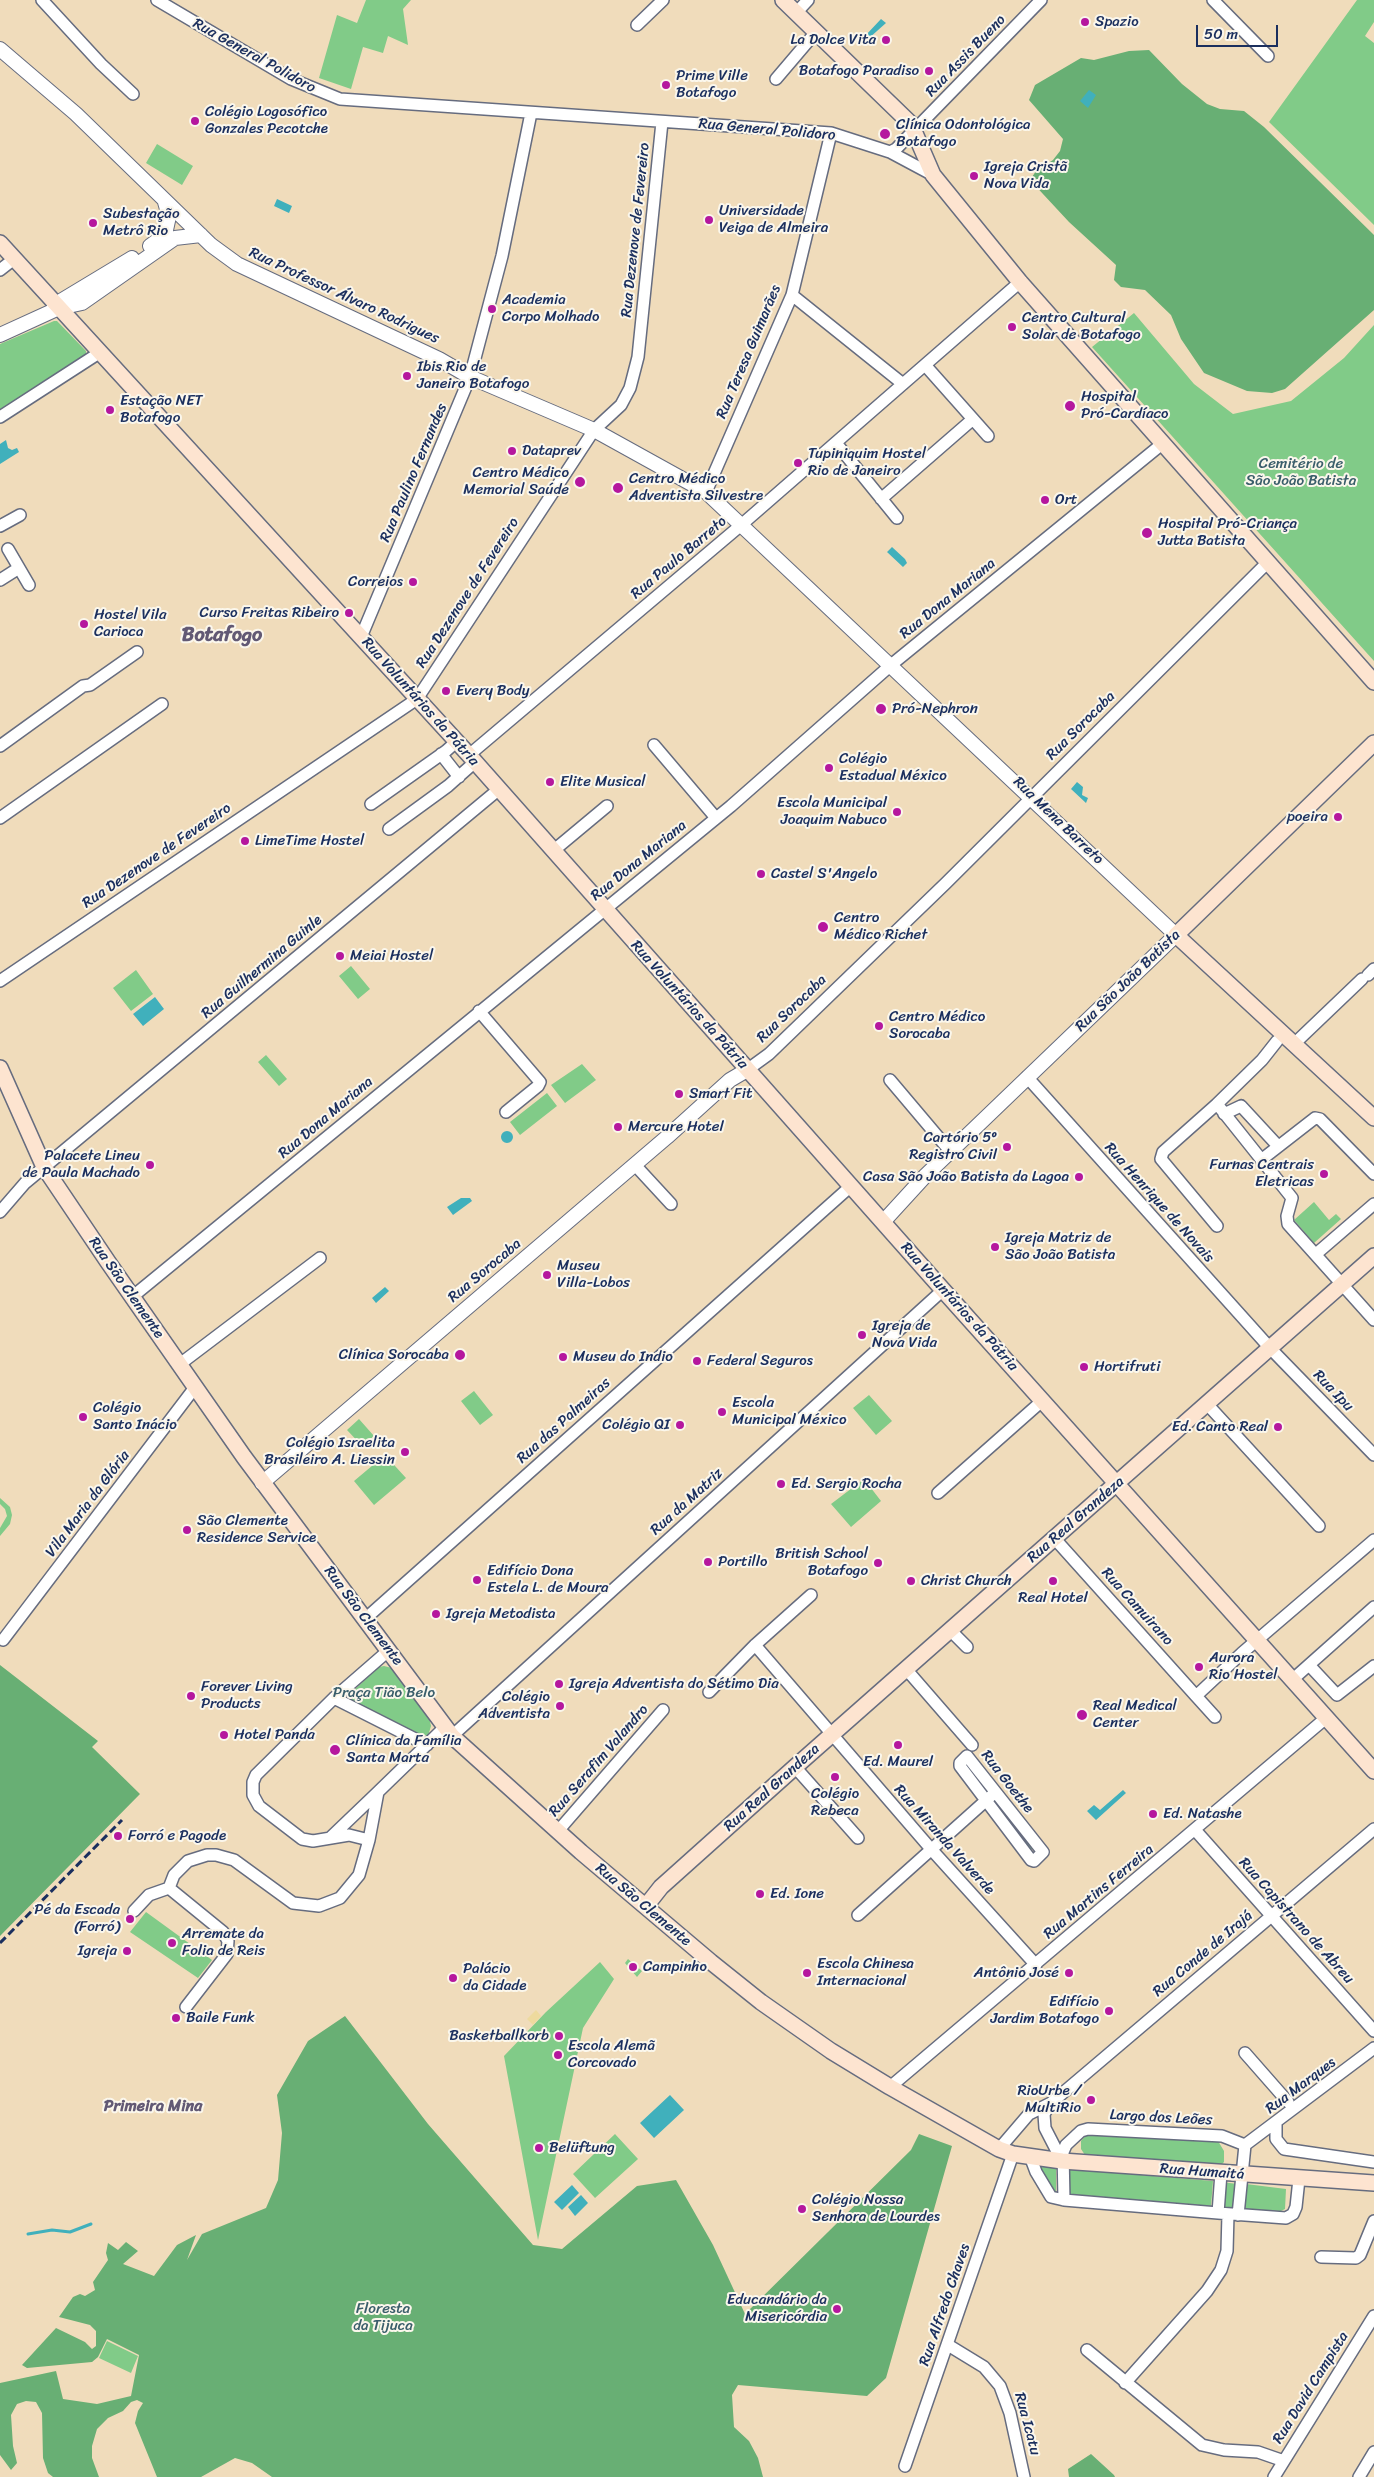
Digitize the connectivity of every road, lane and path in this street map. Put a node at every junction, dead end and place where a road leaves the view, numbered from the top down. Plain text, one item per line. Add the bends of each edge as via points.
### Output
1 (42, 0) edge
2 (157, 0) edge
3 (663, 0) edge
4 (783, 0) edge
5 (808, 0) edge
6 (1041, 0) edge
7 (1213, 0) edge
8 (796, 13) junction
9 (636, 25) dead end
10 (816, 32) junction
11 (0, 49) edge
12 (1268, 56) dead end
13 (776, 79) dead end
14 (133, 94) dead end
15 (531, 114) junction
16 (662, 122) junction
17 (916, 129) junction
18 (831, 133) junction
19 (890, 152) junction
20 (933, 175) junction
21 (166, 202) junction
22 (201, 235) junction
23 (0, 243) edge
24 (14, 260) junction
25 (0, 270) edge
26 (1020, 282) junction
27 (792, 295) junction
28 (56, 307) junction
29 (0, 334) edge
30 (99, 353) junction
31 (925, 365) junction
32 (470, 376) junction
33 (903, 384) junction
34 (0, 417) edge
35 (973, 420) junction
36 (594, 430) junction
37 (988, 436) dead end
38 (836, 443) junction
39 (1162, 444) junction
40 (706, 492) junction
41 (881, 499) junction
42 (20, 514) dead end
43 (897, 518) dead end
44 (0, 526) edge
45 (740, 526) junction
46 (8, 549) dead end
47 (1267, 563) junction
48 (19, 568) junction
49 (0, 580) edge
50 (29, 585) dead end
51 (361, 637) junction
52 (137, 652) dead end
53 (892, 665) junction
54 (1374, 682) edge
55 (417, 699) junction
56 (162, 704) dead end
57 (456, 742) junction
58 (1374, 743) edge
59 (654, 745) dead end
60 (0, 746) edge
61 (441, 754) junction
62 (472, 758) junction
63 (459, 777) junction
64 (498, 790) junction
65 (1032, 797) junction
66 (371, 804) dead end
67 (607, 806) dead end
68 (0, 818) edge
69 (716, 818) junction
70 (389, 829) dead end
71 (553, 851) junction
72 (604, 908) junction
73 (1176, 935) junction
74 (1368, 974) edge
75 (0, 981) edge
76 (479, 1011) junction
77 (1277, 1041) dead end
78 (1294, 1044) junction
79 (747, 1070) junction
80 (1, 1073) edge
81 (1027, 1077) junction
82 (890, 1080) dead end
83 (1221, 1109) junction
84 (506, 1112) dead end
85 (1374, 1118) edge
86 (1278, 1146) junction
87 (950, 1151) junction
88 (1261, 1160) junction
89 (635, 1165) junction
90 (44, 1167) junction
91 (1374, 1174) edge
92 (851, 1186) junction
93 (671, 1204) dead end
94 (1374, 1204) edge
95 (0, 1212) edge
96 (882, 1222) junction
97 (1218, 1226) dead end
98 (1316, 1254) junction
99 (1374, 1256) edge
100 (320, 1258) dead end
101 (1343, 1283) junction
102 (942, 1290) junction
103 (132, 1297) junction
104 (1374, 1320) edge
105 (1270, 1348) junction
106 (180, 1364) junction
107 (196, 1386) junction
108 (1042, 1401) junction
109 (1207, 1404) junction
110 (1374, 1455) edge
111 (262, 1483) junction
112 (1117, 1485) junction
113 (938, 1493) dead end
114 (1318, 1526) dead end
115 (1055, 1539) junction
116 (1374, 1540) edge
117 (811, 1595) dead end
118 (1374, 1607) edge
119 (365, 1619) junction
120 (950, 1630) junction
121 (3, 1640) dead end
122 (1257, 1640) junction
123 (755, 1645) junction
124 (967, 1647) dead end
125 (388, 1651) junction
126 (1309, 1665) junction
127 (1374, 1666) edge
128 (906, 1669) junction
129 (1292, 1680) junction
130 (709, 1692) dead end
131 (1196, 1696) junction
132 (334, 1698) junction
133 (663, 1710) dead end
134 (1215, 1717) dead end
135 (1326, 1718) junction
136 (827, 1729) junction
137 (449, 1732) junction
138 (427, 1745) junction
139 (972, 1745) dead end
140 (795, 1767) junction
141 (1374, 1771) edge
142 (378, 1792) junction
143 (996, 1792) junction
144 (986, 1800) junction
145 (1374, 1829) edge
146 (1196, 1831) junction
147 (558, 1832) junction
148 (331, 1837) junction
149 (858, 1838) dead end
150 (369, 1840) junction
151 (931, 1849) junction
152 (169, 1888) junction
153 (646, 1906) junction
154 (134, 1911) dead end
155 (858, 1915) dead end
156 (1272, 1917) junction
157 (1036, 1965) junction
158 (186, 2007) dead end
159 (1374, 2031) edge
160 (1374, 2048) edge
161 (1245, 2053) dead end
162 (890, 2087) junction
163 (1051, 2103) junction
164 (1291, 2106) junction
165 (1276, 2124) junction
166 (1245, 2145) junction
167 (1006, 2151) junction
168 (1030, 2156) junction
169 (1062, 2161) junction
170 (1374, 2162) edge
171 (1221, 2173) junction
172 (1243, 2174) junction
173 (1299, 2179) junction
174 (1374, 2184) edge
175 (1064, 2200) junction
176 (1228, 2214) junction
177 (1374, 2221) edge
178 (1321, 2257) dead end
179 (1374, 2316) edge
180 (948, 2345) junction
181 (1087, 2350) dead end
182 (1125, 2383) junction
183 (1372, 2458) edge
184 (1284, 2461) junction
185 (905, 2466) dead end
186 (1024, 2477) edge
187 (1274, 2477) edge
188 (1359, 2477) edge

1 - 14 street
2 - 15 street, Rua General Polidoro via 291,79 340,100
3 - 9 street
4 - 8 main road
5 - 8 street
6 - 17 street, Rua Assis Bueno
7 - 12 street
8 - 10 main road
10 - 13 street
10 - 17 main road
11 - 21 street, Rua Professor Álvaro Rodrigues via 76,114
15 - 16 street, Rua General Polidoro
15 - 32 street, Rua Paulino Fernandes via 502,256
16 - 18 street, Rua General Polidoro
16 - 36 street, Rua Dezenove de Fevereiro via 638,356 630,388 621,405
17 - 19 street, Rua Assis Bueno
17 - 20 main road
18 - 19 street, Rua General Polidoro
18 - 27 street, Rua Teresa Guimarães
19 - 20 street, Rua General Polidoro
20 - 26 main road, Rua General Polidoro
21 - 22 street, Rua Professor Álvaro Rodrigues
21 - 28 street via 169,216 161,238
22 - 28 street via 175,238 82,304
22 - 32 street, Rua Professor Álvaro Rodrigues via 252,272
23 - 24 main road, Rua Voluntários da Pátria
24 - 25 street
24 - 28 main road, Rua Voluntários da Pátria
26 - 31 street, Rua Paulo Barreto
26 - 39 main road, Rua General Polidoro
27 - 33 street
27 - 40 street, Rua Teresa Guimarães
28 - 29 street
28 - 30 main road, Rua Voluntários da Pátria
30 - 34 street
30 - 51 main road, Rua Voluntários da Pátria
31 - 33 street, Rua Paulo Barreto
31 - 35 street
32 - 36 street, Rua Professor Álvaro Rodrigues
32 - 51 street, Rua Paulino Fernandes
33 - 38 street, Rua Paulo Barreto
35 - 37 street
35 - 41 street
36 - 40 street, Rua Professor Álvaro Rodrigues
36 - 55 street, Rua Dezenove de Fevereiro
38 - 41 street
38 - 45 street, Rua Paulo Barreto
39 - 47 main road, Rua General Polidoro
39 - 53 street, Rua Dona Mariana
40 - 45 street, Rua Professor Álvaro Rodrigues
41 - 43 street
42 - 44 street
45 - 53 street, Rua Mena Barreto
45 - 62 street, Rua Paulo Barreto
46 - 48 street
47 - 54 main road, Rua General Polidoro
47 - 65 street, Rua Sorocaba
48 - 49 street
48 - 50 street
51 - 55 main road, Rua Voluntários da Pátria
52 - 60 street via 90,685 83,686
53 - 65 street, Rua Mena Barreto
53 - 69 street, Rua Dona Mariana
55 - 57 main road, Rua Voluntários da Pátria
55 - 75 street, Rua Dezenove de Fevereiro
56 - 68 street
57 - 61 street
57 - 62 main road, Rua Voluntários da Pátria
58 - 73 main road, Rua São João Batista
59 - 69 street
61 - 63 street
61 - 66 street
62 - 63 street, Rua Paulo Barreto
62 - 64 main road, Rua Voluntários da Pátria
63 - 70 street, Rua Paulo Barreto
64 - 71 main road, Rua Voluntários da Pátria
64 - 90 street, Rua Guilhermina Guinle
65 - 73 street, Rua Mena Barreto
65 - 79 street, Rua Sorocaba via 769,1054
67 - 71 street
69 - 72 street, Rua Dona Mariana
71 - 72 main road, Rua Voluntários da Pátria
72 - 76 street, Rua Dona Mariana
72 - 79 main road, Rua Voluntários da Pátria
73 - 78 main road, Rua Mena Barreto
73 - 81 street, Rua São João Batista
74 - 78 street
76 - 84 street via 540,1082
76 - 103 street, Rua Dona Mariana
77 - 83 street
78 - 85 main road, Rua Mena Barreto
79 - 89 street, Rua Sorocaba via 730,1080
79 - 92 main road, Rua Voluntários da Pátria
80 - 90 main road, Rua São Clemente
81 - 87 street, Rua São João Batista
81 - 105 street, Rua Henrique de Novais
82 - 87 street
83 - 86 street via 1241,1106
83 - 88 street
83 - 97 street via 1163,1152 1161,1159
86 - 88 street
86 - 91 street via 1310,1120 1320,1119
87 - 96 street, Rua São João Batista
88 - 98 street via 1292,1198 1286,1216 1288,1224
89 - 93 street
89 - 111 street, Rua Sorocaba
90 - 95 street, Rua Guilhermina Guinle via 24,1183
90 - 103 main road, Rua São Clemente
92 - 96 main road, Rua Voluntários da Pátria
92 - 119 street, Rua das Palmeiras
94 - 98 street
96 - 102 main road, Rua Voluntários da Pátria
98 - 101 street
99 - 101 main road, Rua Real Grandeza
100 - 106 street
101 - 104 street
101 - 105 main road, Rua Real Grandeza
102 - 108 main road, Rua Voluntários da Pátria
102 - 137 street, Rua da Matriz
103 - 106 main road, Rua São Clemente
105 - 109 main road, Rua Real Grandeza
105 - 110 street, Rua Ipu
106 - 107 main road, Rua São Clemente
107 - 111 main road, Rua São Clemente
107 - 121 street, Vila Maria da Glória
108 - 112 main road, Rua Voluntários da Pátria
108 - 113 street
109 - 112 main road, Rua Real Grandeza
109 - 114 street
111 - 119 main road, Rua São Clemente
112 - 115 main road, Rua Real Grandeza
112 - 122 main road, Rua Voluntários da Pátria
115 - 120 main road, Rua Real Grandeza
115 - 131 street, Rua Camuirano
116 - 122 street
117 - 123 street
118 - 126 street
119 - 125 main road, Rua São Clemente
120 - 124 street
120 - 128 main road, Rua Real Grandeza
122 - 129 main road, Rua Voluntários da Pátria
122 - 131 street
123 - 130 street
123 - 136 street, Rua Miranda Valverde
125 - 132 street
125 - 137 main road, Rua São Clemente
126 - 127 street via 1337,1695
126 - 129 street
128 - 136 main road, Rua Real Grandeza
128 - 139 street
129 - 135 main road, Rua Voluntários da Pátria
131 - 134 street, Rua Camuirano
132 - 138 street
132 - 148 street via 256,1775 252,1790 255,1800 268,1814 302,1839 313,1841
133 - 147 street, Rua Serafim Valandro
135 - 141 main road, Rua Voluntários da Pátria
135 - 146 street, Rua Martins Ferreira
136 - 140 main road, Rua Real Grandeza
136 - 151 street, Rua Miranda Valverde
137 - 138 street, Rua da Matriz
137 - 147 main road, Rua São Clemente
138 - 142 street, Rua da Matriz
140 - 149 street
140 - 153 main road, Rua Real Grandeza via 661,1887
142 - 148 street, Rua da Matriz
142 - 150 street
143 - 144 street
143 - 144 street, Rua Goethe via 969,1757 960,1763
143 - 144 street, Rua Goethe via 1043,1852 1034,1861
144 - 151 street
145 - 156 street, Rua Conde de Irajá
146 - 156 street, Rua Capistrano de Abreu
146 - 157 street, Rua Martins Ferreira
147 - 153 main road, Rua São Clemente
148 - 150 street via 354,1835
150 - 152 street via 359,1875 350,1889 340,1898 318,1906 293,1903 234,1860 216,1855 188,1861 174,1875
151 - 155 street
151 - 157 street, Rua Miranda Valverde
152 - 154 street via 149,1895
152 - 158 street via 223,1932 228,1942 227,1954
153 - 162 main road, Rua São Clemente via 761,2002 824,2047
156 - 159 street, Rua Capistrano de Abreu
156 - 163 street, Rua Conde de Irajá
157 - 162 street, Rua Martins Ferreira
160 - 164 street, Rua Marques
161 - 164 street
162 - 167 main road, Rua São Clemente
163 - 167 street, Rua Conde de Irajá via 1029,2114
163 - 169 street via 1044,2114 1045,2128
164 - 165 street, Rua Marques
165 - 166 street, Rua Marques
165 - 170 street via 1276,2139 1284,2149
166 - 169 street, Largo dos Leões via 1222,2136 1088,2129 1081,2131 1066,2146
166 - 172 street
167 - 168 main road, Rua São Clemente
167 - 180 street, Rua Alfredo Chaves
168 - 169 main road, Rua Humaitá
168 - 175 street via 1051,2197
169 - 171 main road, Rua Humaitá
169 - 175 street, Largo dos Leões
171 - 172 main road, Rua Humaitá
171 - 176 street
172 - 173 main road, Rua Humaitá
172 - 176 street
173 - 174 main road, Rua Humaitá
173 - 176 street via 1293,2214 1286,2218
175 - 176 street
176 - 182 street via 1227,2251 1221,2270 1207,2291
177 - 178 street via 1356,2258
179 - 184 street, Rua David Campista
180 - 185 street, Rua Alfredo Chaves
180 - 186 street, Rua Icatu via 984,2367 1000,2386 1010,2413
181 - 182 street
182 - 184 street via 1202,2445 1258,2452
183 - 188 street
184 - 187 street, Rua David Campista

